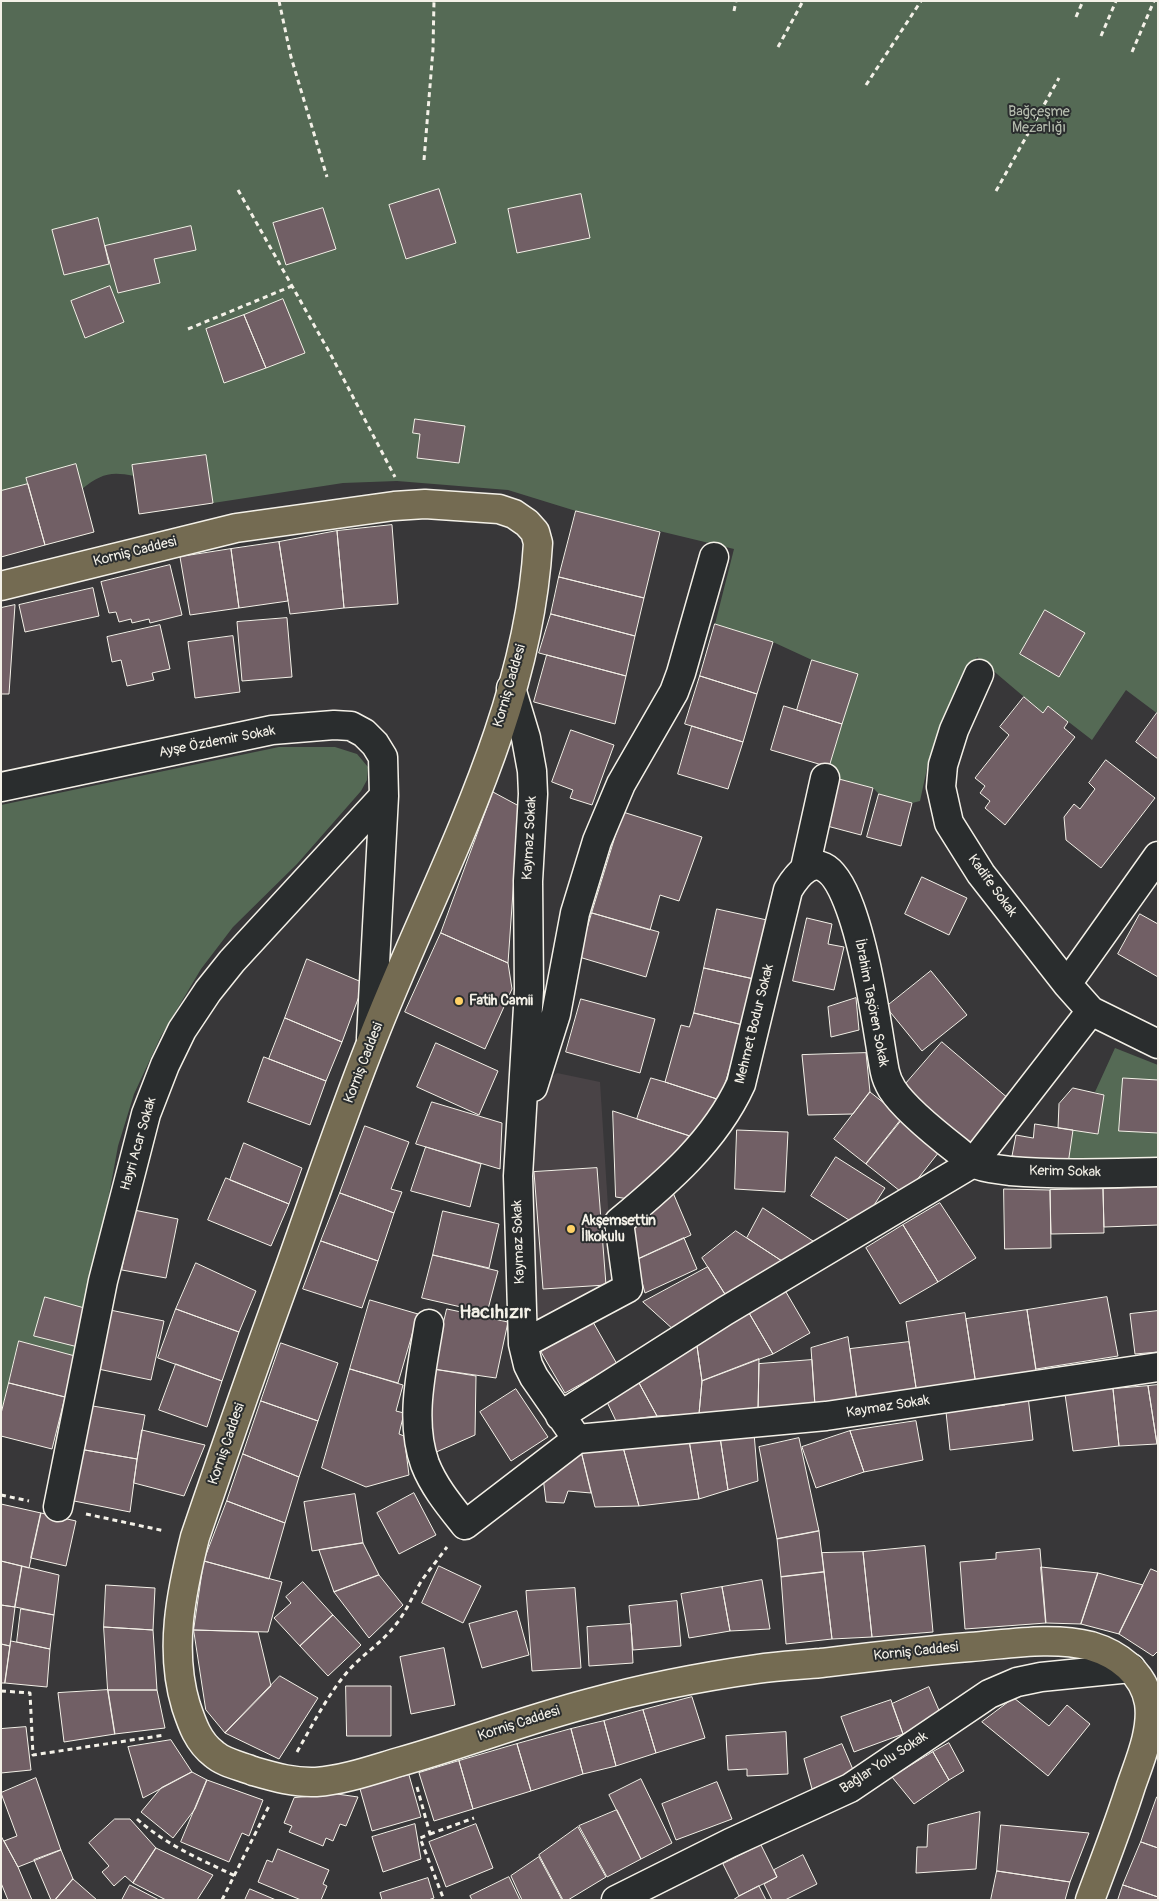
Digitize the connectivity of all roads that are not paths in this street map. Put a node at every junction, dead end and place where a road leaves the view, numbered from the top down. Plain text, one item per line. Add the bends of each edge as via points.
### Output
1 (714, 557) dead end
2 (1, 586) edge
3 (978, 674) dead end
4 (511, 688) junction
5 (825, 778) dead end
6 (1, 787) edge
7 (384, 796) junction
8 (1158, 856) edge
9 (804, 869) junction
10 (1067, 984) junction
11 (1091, 1011) junction
12 (371, 1042) junction
13 (1158, 1044) edge
14 (520, 1129) junction
15 (973, 1163) junction
16 (1158, 1172) edge
17 (429, 1324) dead end
18 (523, 1344) junction
19 (1158, 1367) edge
20 (560, 1416) junction
21 (576, 1439) junction
22 (58, 1507) road end
23 (1131, 1668) junction
24 (616, 1900) edge
25 (1090, 1900) edge

1 - 14 street via 674,692 621,784 597,841 575,913 556,1014
2 - 4 main road, Korniş Caddesi via 236,528 410,505 499,509 514,514 535,532 538,543 527,625
3 - 10 street, Kadife Sokak via 943,765 941,788 949,823 981,874
4 - 12 main road, Korniş Caddesi via 479,786
4 - 14 street, Kaymaz Sokak via 526,738 533,786 528,881 529,990
5 - 9 street
6 - 7 street, Ayşe Özdemir Sokak via 272,730 334,725 351,726 375,744 384,757
7 - 12 street, Ayşe Özdemir Sokak
7 - 22 street, Hayri Acar Sokak via 208,991 182,1030 165,1065 146,1114 103,1281
8 - 10 street
9 - 15 street, İbrahim Taşören Sokak via 821,865 831,873 848,902 868,977 885,1073 892,1089
9 - 18 street, Mehmet Bodur Sokak via 788,890 741,1084 732,1104 697,1150 664,1184 619,1222 628,1288
10 - 11 street, Kadife Sokak
11 - 13 street, Kadife Sokak
11 - 15 street
12 - 23 main road, Korniş Caddesi via 195,1538 181,1599 180,1687 201,1742 216,1757 281,1780 315,1782 350,1777 594,1701 699,1678 936,1649 1062,1642 1090,1646 1114,1655
14 - 18 street, Kaymaz Sokak via 518,1204
15 - 16 street, Kerim Sokak via 1029,1172
15 - 20 street via 725,1311
17 - 21 street via 419,1386 419,1442 425,1464 440,1493 465,1525
18 - 20 street, Kaymaz Sokak via 528,1365
19 - 21 street, Kaymaz Sokak via 826,1416
20 - 21 street, Kaymaz Sokak
23 - 24 street, Bağlar Yolu Sokak via 1041,1677 1016,1682 989,1694 850,1788
23 - 25 main road, Korniş Caddesi via 1145,1688 1149,1721 1143,1750

